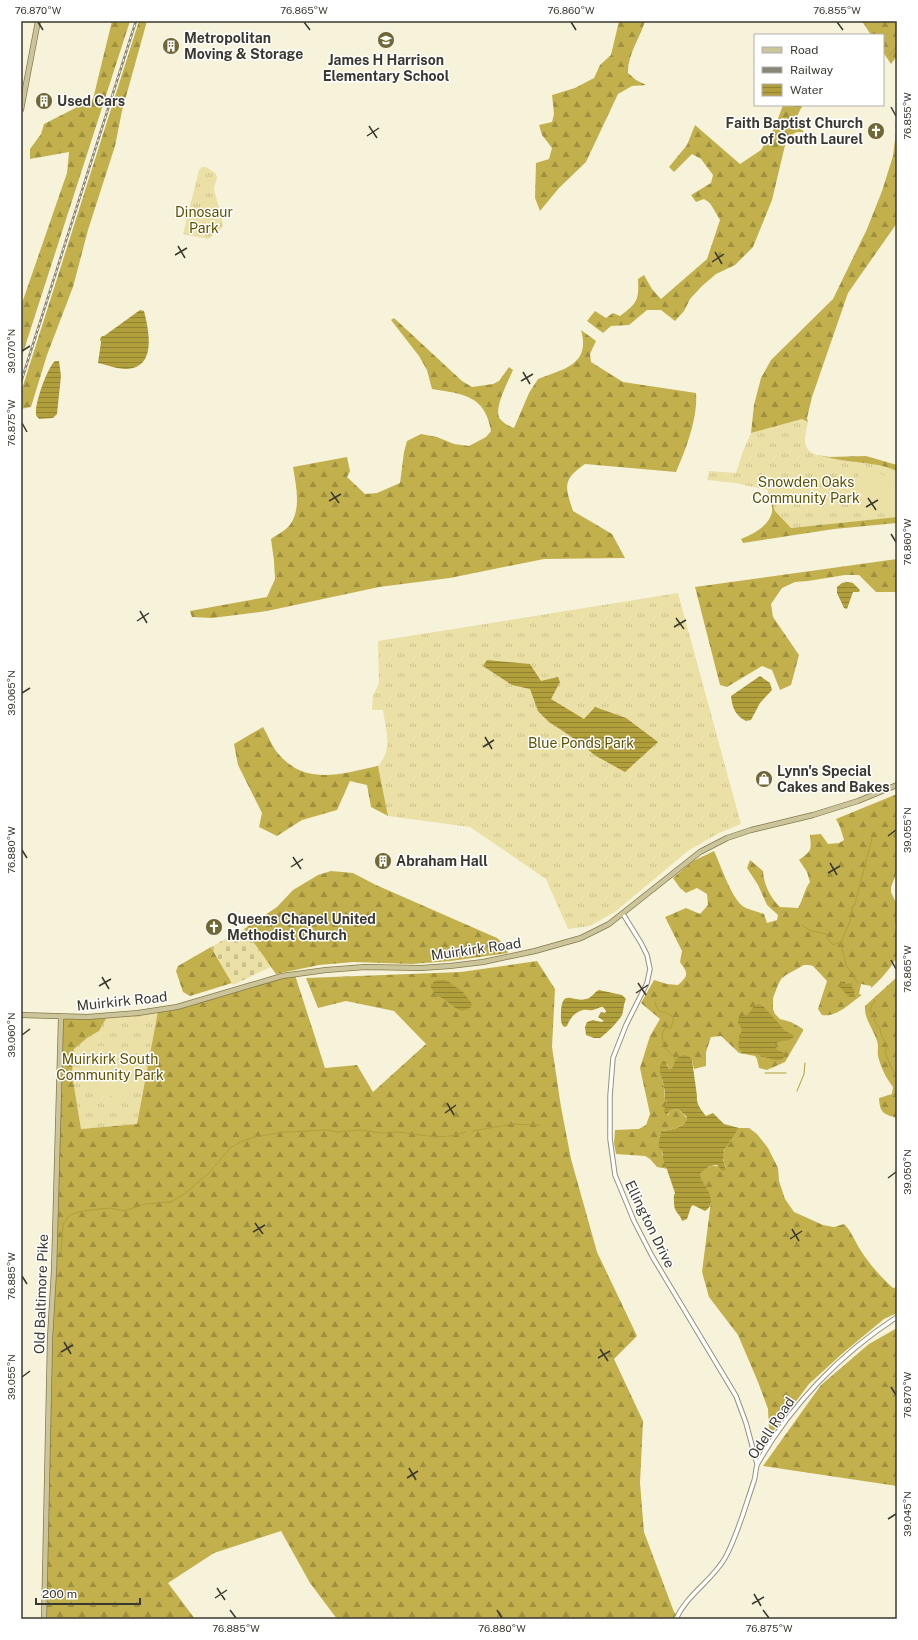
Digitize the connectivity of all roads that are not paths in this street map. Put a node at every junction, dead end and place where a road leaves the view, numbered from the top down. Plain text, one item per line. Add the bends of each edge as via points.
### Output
1 (38, 21) edge
2 (21, 110) edge
3 (897, 785) edge
4 (623, 914) junction
5 (21, 1015) edge
6 (61, 1017) junction
7 (897, 1317) edge
8 (757, 1464) junction
9 (44, 1619) edge
10 (676, 1619) edge

1 - 2 main road
3 - 4 main road, Muirkirk Road via 858,801 751,830 714,843
4 - 6 main road, Muirkirk Road via 581,938 521,955 450,966 326,970 275,978 177,1007 109,1017
4 - 8 street, Ellington Drive via 647,955 650,969 647,984 613,1058 610,1139 615,1175 652,1256 736,1396
5 - 6 main road, Muirkirk Road
6 - 9 main road, Old Baltimore Pike
7 - 8 street, Odell Road via 823,1377 786,1422
8 - 10 street, Odell Road via 754,1480 726,1557 684,1605

